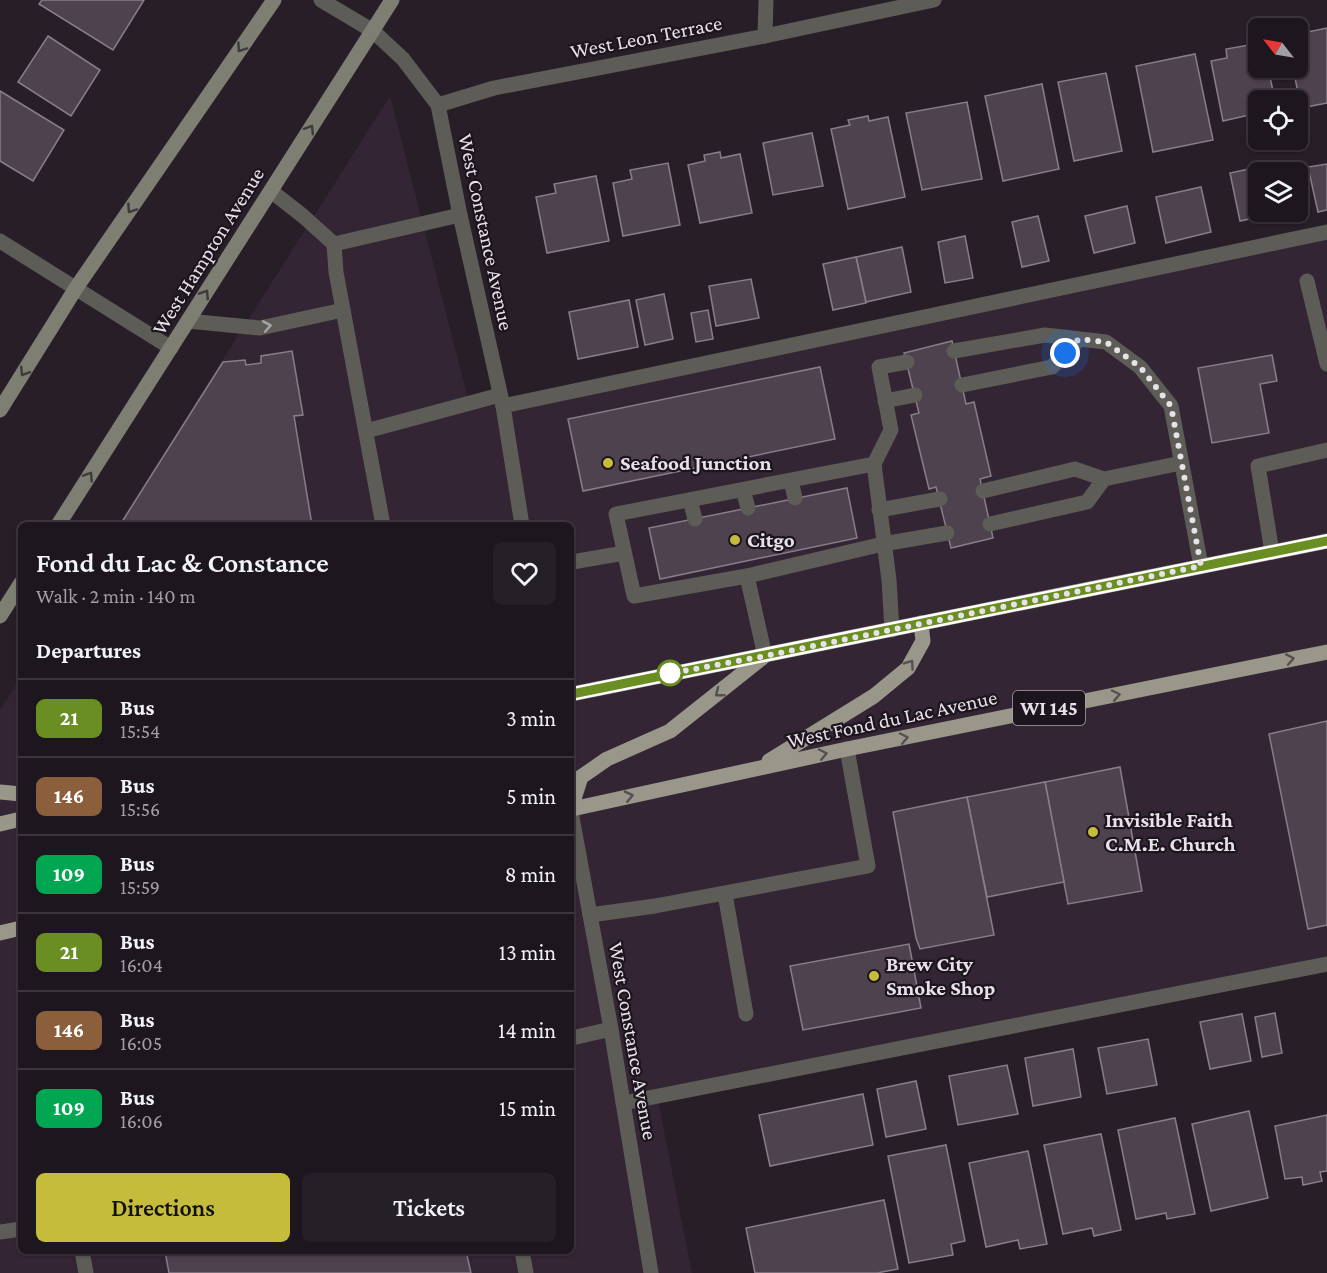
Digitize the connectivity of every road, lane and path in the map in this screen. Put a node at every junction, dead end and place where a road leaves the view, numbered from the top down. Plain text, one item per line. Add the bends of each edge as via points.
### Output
1 (274, 0) edge
2 (321, 0) edge
3 (392, 0) edge
4 (766, 0) edge
5 (934, 0) edge
6 (373, 31) junction
7 (765, 36) junction
8 (438, 105) junction
9 (271, 191) junction
10 (460, 215) junction
11 (1327, 232) edge
12 (0, 241) edge
13 (334, 244) junction
14 (1307, 281) dead end
15 (76, 288) junction
16 (343, 310) junction
17 (188, 321) junction
18 (1079, 339) junction
19 (171, 348) junction
20 (954, 351) dead end
21 (907, 362) dead end
22 (1327, 364) edge
23 (962, 385) dead end
24 (915, 395) dead end
25 (501, 401) junction
26 (885, 401) junction
27 (0, 410) edge
28 (366, 431) junction
29 (1327, 450) edge
30 (1181, 463) junction
31 (874, 464) junction
32 (1104, 479) junction
33 (791, 481) junction
34 (743, 489) junction
35 (983, 491) dead end
36 (795, 498) dead end
37 (940, 499) dead end
38 (690, 500) junction
39 (748, 508) dead end
40 (879, 510) junction
41 (695, 519) dead end
42 (60, 522) edge
43 (382, 522) edge
44 (521, 522) edge
45 (990, 524) dead end
46 (947, 533) dead end
47 (1327, 541) edge
48 (883, 544) junction
49 (1272, 552) junction
50 (624, 553) junction
51 (574, 562) edge
52 (1201, 566) junction
53 (755, 569) junction
54 (18, 588) edge
55 (0, 616) edge
56 (921, 623) junction
57 (892, 630) junction
58 (1327, 652) edge
59 (765, 656) junction
60 (574, 694) edge
61 (847, 749) junction
62 (759, 768) junction
63 (0, 792) edge
64 (18, 794) edge
65 (574, 800) edge
66 (574, 807) edge
67 (18, 820) edge
68 (0, 824) edge
69 (574, 828) edge
70 (725, 894) junction
71 (590, 915) junction
72 (18, 929) edge
73 (0, 933) edge
74 (1327, 964) edge
75 (746, 1014) dead end
76 (611, 1029) junction
77 (574, 1038) edge
78 (623, 1103) junction
79 (18, 1229) edge
80 (0, 1232) edge
81 (83, 1254) edge
82 (523, 1254) edge
83 (87, 1273) edge
84 (526, 1273) edge
85 (651, 1273) edge

1 -> 15 main road
2 - 6 street, West Constance Avenue
3 - 6 main road, West Hampton Avenue
4 - 7 street
5 - 7 street, West Leon Terrace
6 - 8 street, West Constance Avenue via 403,59
9 -> 6 main road, West Hampton Avenue
7 - 8 street, West Leon Terrace via 494,88
8 - 10 street, West Constance Avenue
9 - 13 street
17 -> 9 main road, West Hampton Avenue
10 - 13 street
10 - 25 street, West Constance Avenue
11 - 25 street
12 - 15 street
13 - 16 street
14 - 22 street
15 - 19 street
15 -> 27 main road
17 -> 16 street via 260,328
16 - 28 street
17 - 19 main road, West Hampton Avenue
18 - 20 street via 1046,335
18 - 23 street via 1052,367
18 - 30 street via 1106,342 1140,367 1171,406
42 -> 19 main road, West Hampton Avenue
21 - 26 street via 879,367
24 - 26 street
25 - 28 street
25 - 44 street, West Constance Avenue
26 - 31 street via 891,430
28 - 43 street
29 - 49 street via 1258,466
30 - 32 street
30 - 52 street
31 - 33 street
31 - 40 street
32 - 35 street via 1075,469
32 - 45 street via 1087,502
33 - 34 street
33 - 36 street
34 - 38 street
34 - 39 street
37 - 40 street
38 - 41 street
38 - 50 street via 616,514
40 - 48 street
46 - 48 street
47 - 49 main road
48 - 53 street
48 - 57 street
49 - 52 main road
50 - 51 street
50 - 53 street via 634,597 708,576
52 - 56 main road
53 - 59 street via 756,608
54 - 55 main road
56 - 57 main road
62 -> 56 main road via 874,696 908,668 923,641
57 - 59 main road
61 -> 58 main road, West Fond du Lac Avenue / WI 145
59 - 60 main road
59 -> 65 main road via 670,731 607,759 581,777
62 -> 61 main road, West Fond du Lac Avenue / WI 145
61 - 70 street via 868,866
66 -> 62 main road, West Fond du Lac Avenue / WI 145
63 - 64 main road
67 - 68 main road
69 - 71 street, West Constance Avenue
70 - 71 street
70 - 75 street
71 - 76 street, West Constance Avenue
72 - 73 main road
74 - 78 street
76 - 77 street
76 - 78 street, West Constance Avenue
78 - 85 street, West Constance Avenue
79 - 80 street
81 - 83 street
82 - 84 street

